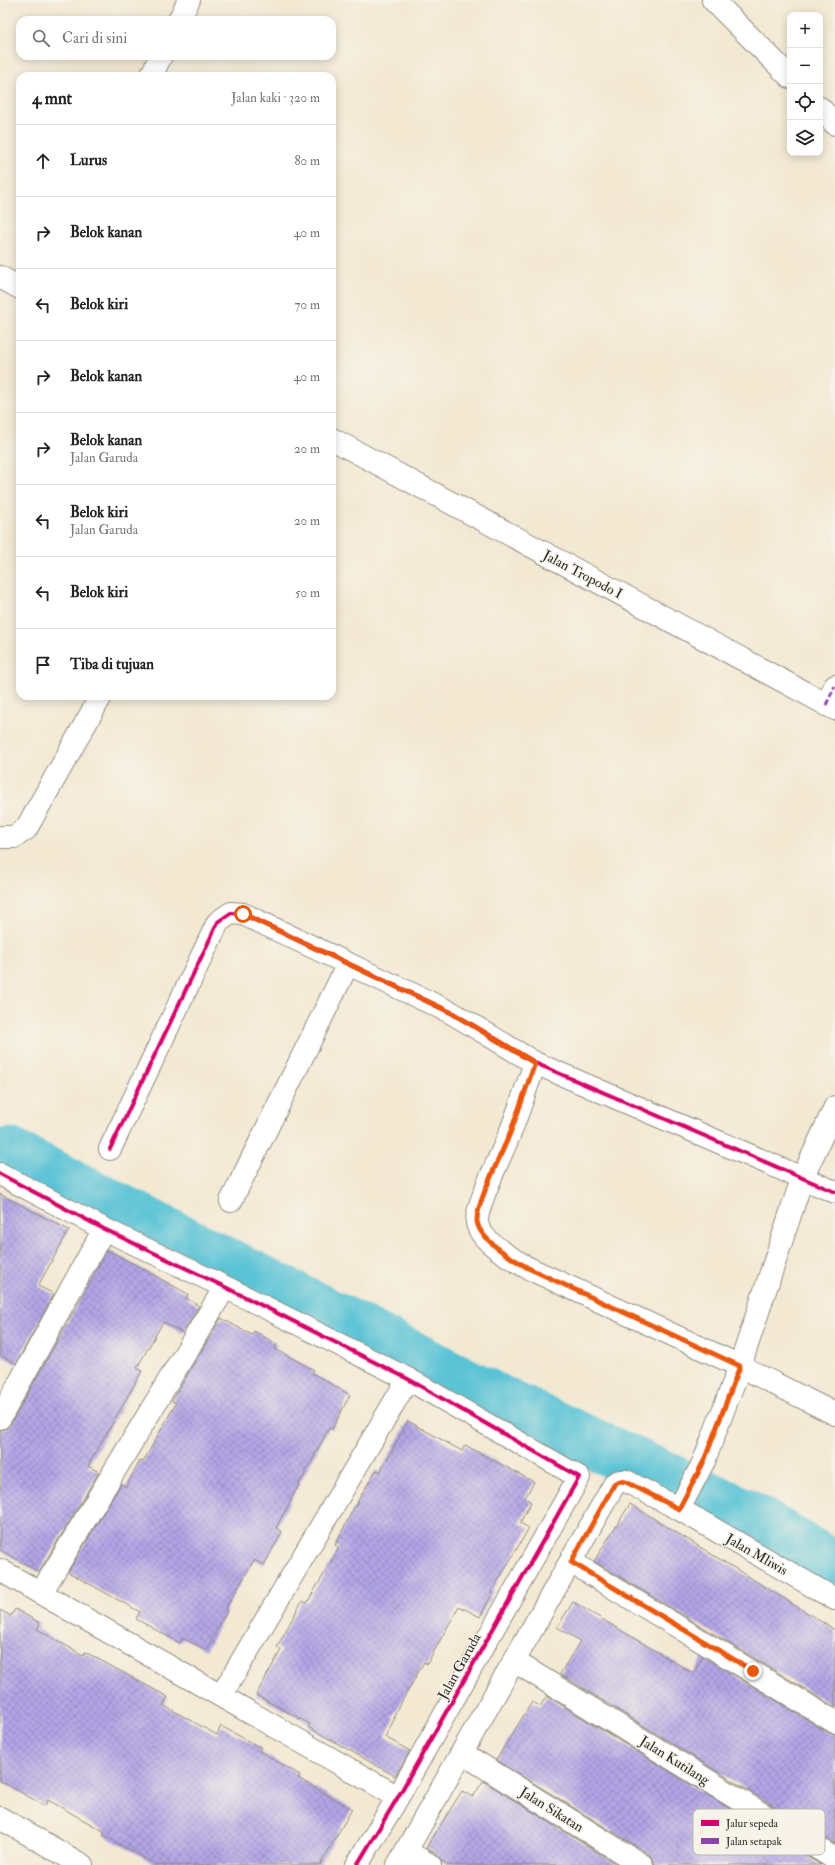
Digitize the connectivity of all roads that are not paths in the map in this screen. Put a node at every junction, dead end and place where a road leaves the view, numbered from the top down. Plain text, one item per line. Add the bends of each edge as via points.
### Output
1 (189, 0) edge
2 (713, 0) edge
3 (181, 16) edge
4 (159, 60) edge
5 (153, 72) edge
6 (787, 74) edge
7 (823, 111) edge
8 (835, 124) edge
9 (0, 277) edge
10 (16, 286) edge
11 (336, 441) edge
12 (99, 700) edge
13 (832, 700) edge
14 (0, 837) edge
15 (348, 964) junction
16 (535, 1063) junction
17 (835, 1107) edge
18 (110, 1149) dead end
19 (0, 1174) edge
20 (802, 1179) junction
21 (835, 1192) edge
22 (231, 1201) dead end
23 (104, 1229) junction
24 (225, 1287) junction
25 (740, 1366) junction
26 (408, 1379) junction
27 (835, 1414) edge
28 (0, 1418) edge
29 (683, 1501) junction
30 (571, 1562) junction
31 (0, 1570) edge
32 (41, 1593) junction
33 (835, 1599) edge
34 (514, 1661) junction
35 (221, 1696) junction
36 (835, 1722) edge
37 (462, 1754) junction
38 (398, 1796) junction
39 (754, 1809) edge
40 (0, 1818) edge
41 (825, 1853) edge
42 (402, 1858) edge
43 (835, 1859) edge
44 (82, 1865) edge
45 (357, 1865) edge
46 (430, 1865) edge
47 (642, 1865) edge

1 - 3 street
2 - 6 street
4 - 5 street
7 - 8 street
9 - 10 street
11 - 13 street, Jalan Tropodo I
12 - 14 street via 26,829 14,837
15 - 16 street via 452,1013
15 - 18 street via 243,914 231,913 218,922
15 - 22 street
16 - 20 street
16 - 25 street via 480,1203 477,1222 486,1238 500,1252 528,1268
17 - 20 street
19 - 23 street
20 - 21 street
20 - 25 street
23 - 24 street
23 - 28 street
24 - 26 street
24 - 32 street
25 - 27 street
25 - 29 street via 704,1461
26 - 35 street
26 - 38 street, Jalan Garuda via 579,1477
29 - 30 street via 626,1482 615,1483
29 - 33 street, Jalan Mliwis
30 - 34 street
30 - 36 street
31 - 32 street
32 - 35 street
34 - 37 street
34 - 39 street, Jalan Kutilang
35 - 38 street
37 - 42 street
37 - 47 street, Jalan Sikatan
38 - 45 street, Jalan Garuda
40 - 44 street
41 - 43 street, Jalan Kutilang
42 - 46 street

